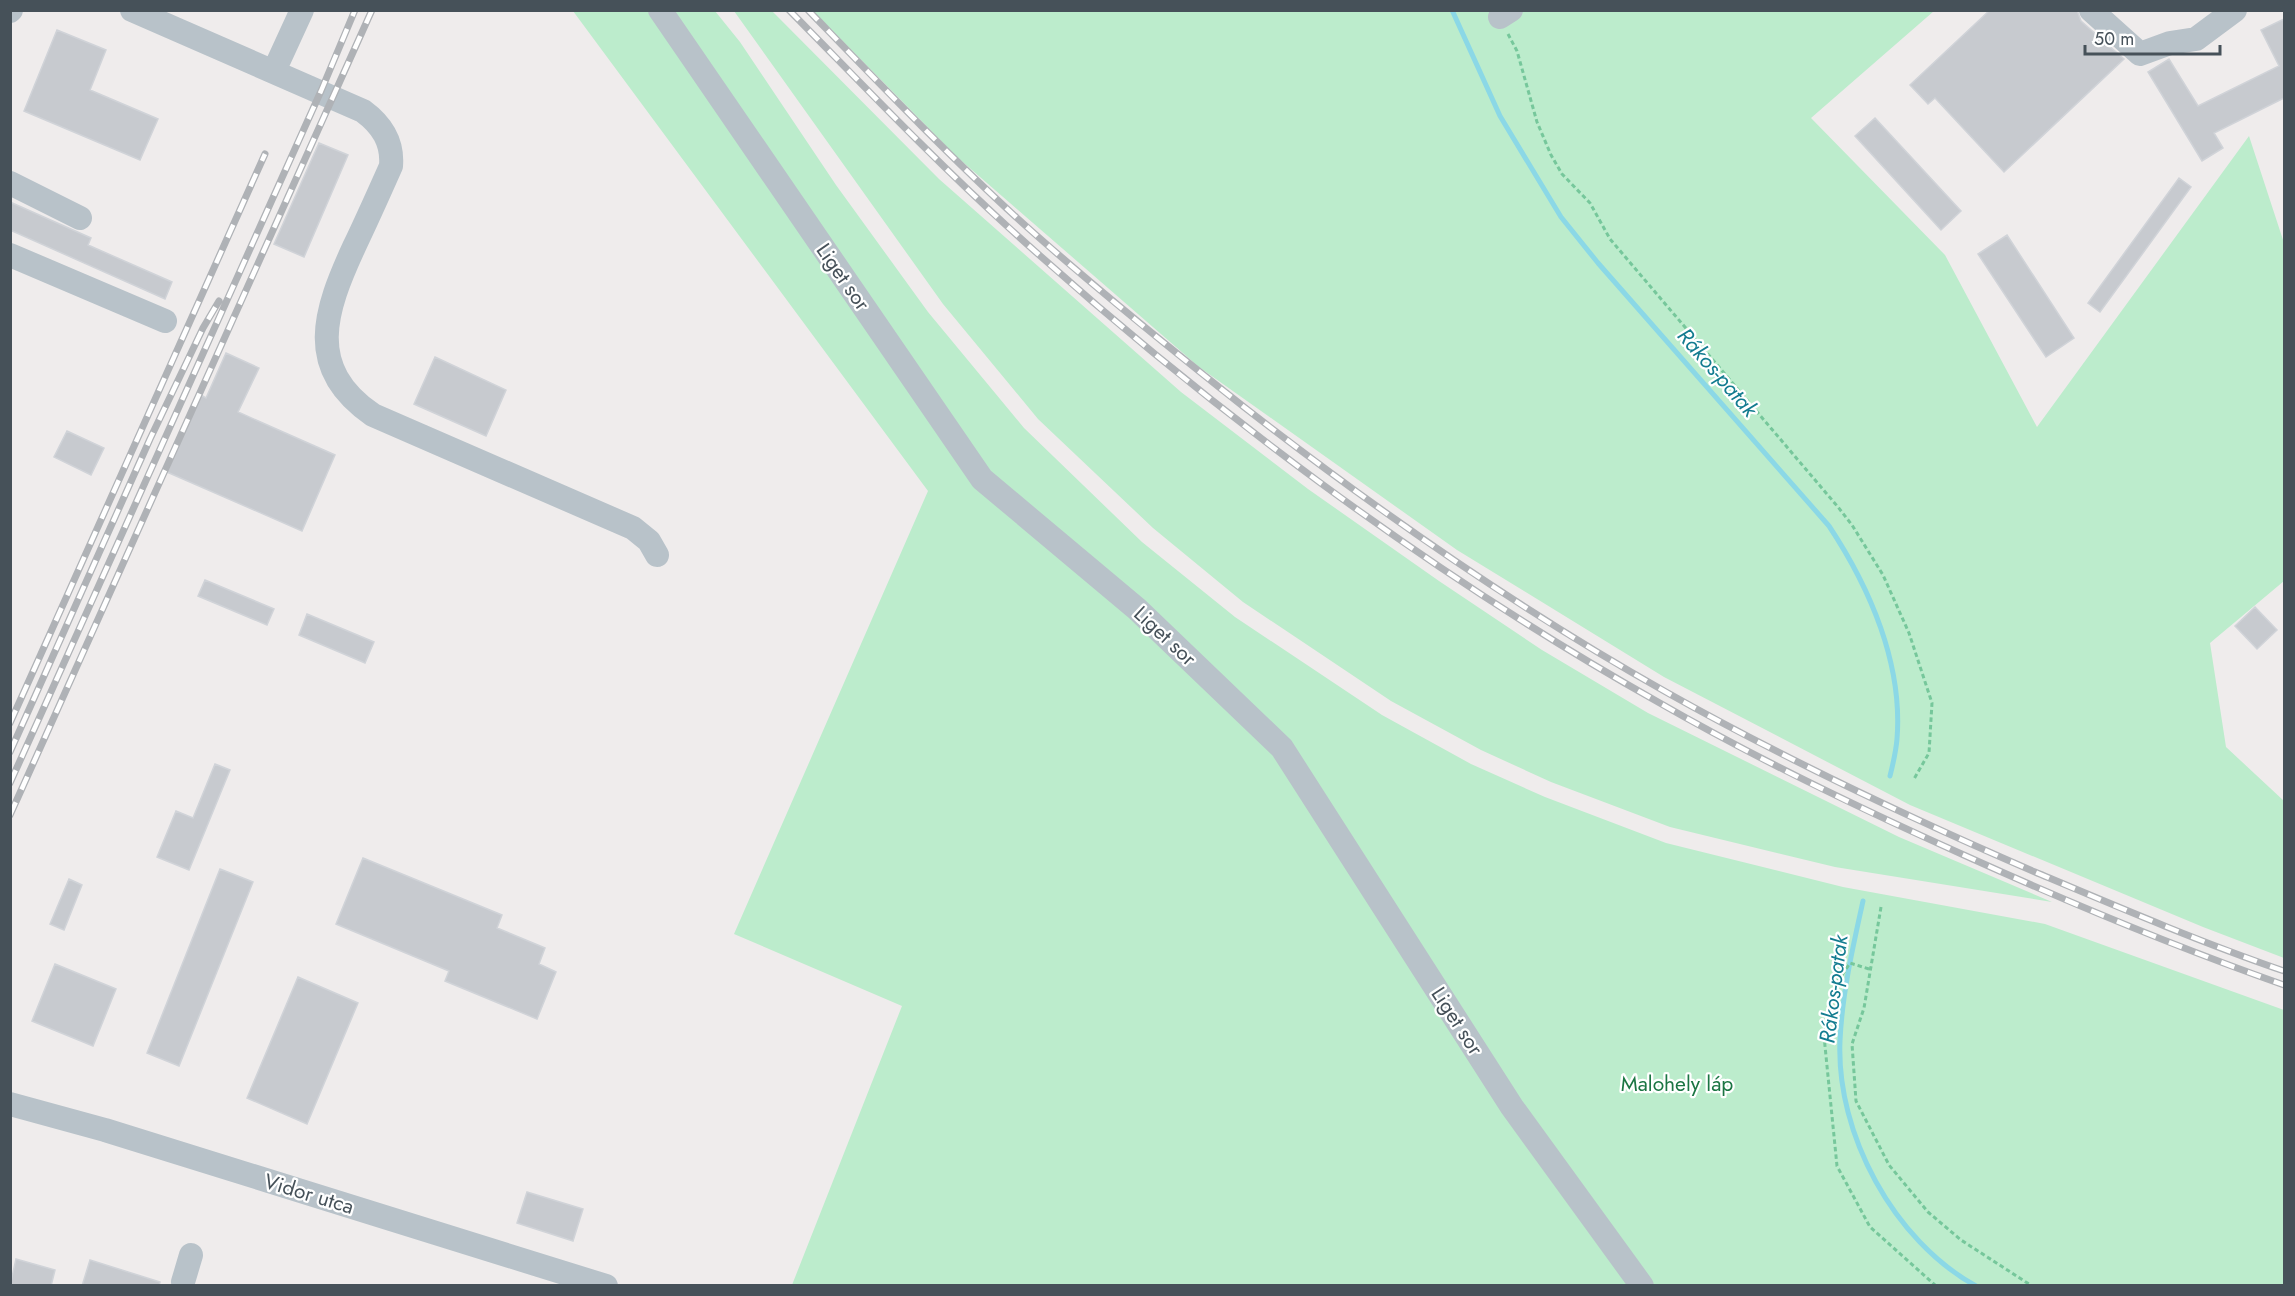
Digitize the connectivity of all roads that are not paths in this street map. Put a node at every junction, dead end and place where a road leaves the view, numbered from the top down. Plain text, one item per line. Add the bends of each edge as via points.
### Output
1 (132, 10) edge
2 (302, 10) edge
3 (660, 10) edge
4 (2091, 10) edge
5 (2235, 10) edge
6 (274, 71) junction
7 (10, 183) edge
8 (81, 218) dead end
9 (10, 255) edge
10 (165, 321) dead end
11 (657, 555) dead end
12 (10, 1104) edge
13 (191, 1255) dead end
14 (183, 1282) dead end
15 (590, 1283) edge
16 (1642, 1286) edge

1 - 6 street
2 - 6 street
3 - 16 street, Liget sor via 982,478 1137,609 1282,748 1512,1107
4 - 5 street via 2140,54 2196,39
6 - 11 street via 363,111 376,120 389,144 391,166 331,300 326,334 332,369 339,384 373,415 633,528 649,541
7 - 8 street
9 - 10 street
12 - 15 street, Vidor utca via 105,1130
13 - 14 street

